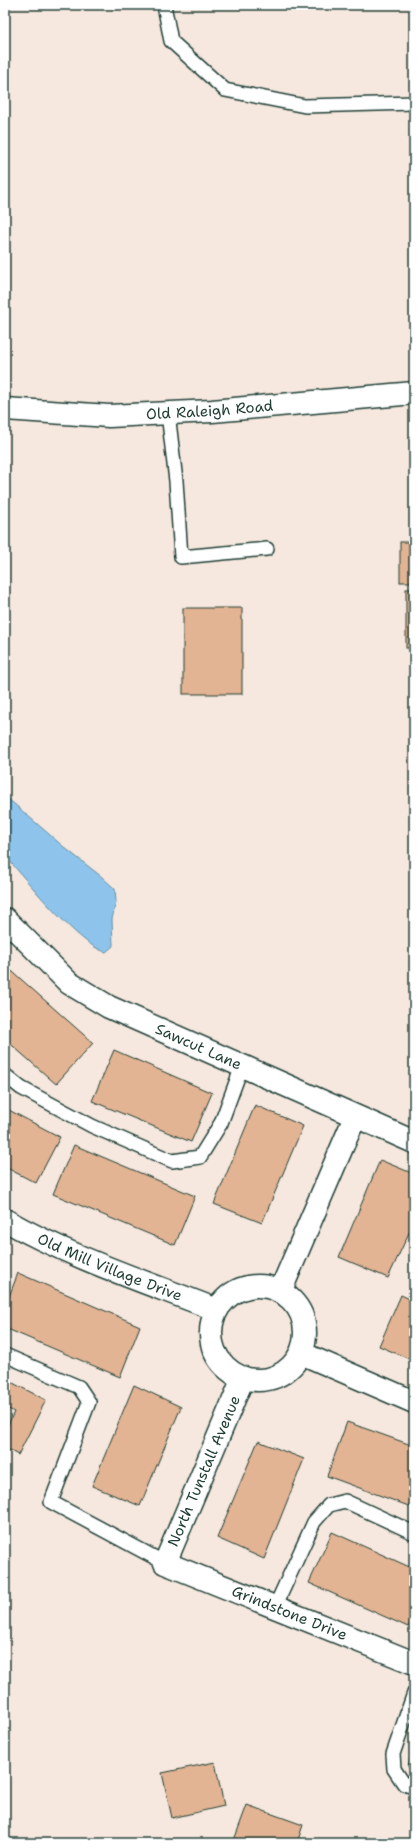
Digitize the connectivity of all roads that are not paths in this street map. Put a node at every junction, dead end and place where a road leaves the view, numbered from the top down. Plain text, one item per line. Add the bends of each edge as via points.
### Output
1 (164, 5) edge
2 (414, 103) edge
3 (414, 393) edge
4 (5, 409) edge
5 (168, 413) junction
6 (267, 549) dead end
7 (5, 919) edge
8 (242, 1066) junction
9 (5, 1076) edge
10 (355, 1117) junction
11 (414, 1142) edge
12 (5, 1220) edge
13 (280, 1292) junction
14 (217, 1310) junction
15 (301, 1353) junction
16 (5, 1355) edge
17 (243, 1378) junction
18 (414, 1402) edge
19 (414, 1533) edge
20 (165, 1563) junction
21 (275, 1607) junction
22 (414, 1663) edge
23 (414, 1693) edge
24 (414, 1787) edge

1 - 2 lane via 171,41 225,90 305,106
3 - 5 street, Old Raleigh Road
4 - 5 street, Old Raleigh Road via 109,416
5 - 6 lane via 181,557
7 - 8 street, Sawcut Lane via 69,983 109,1007
8 - 9 lane via 221,1123 200,1157 172,1161 92,1126 21,1088
8 - 10 street, Sawcut Lane
10 - 11 street, Sawcut Lane
10 - 13 street
12 - 14 street, Old Mill Village Drive via 76,1255
13 - 14 street, North Tunstall Avenue via 252,1286 226,1298
13 - 15 street, North Tunstall Avenue via 292,1300 305,1326 305,1340
14 - 17 street, North Tunstall Avenue via 211,1330 214,1350 220,1362 230,1372
15 - 17 street, North Tunstall Avenue via 283,1374 270,1379
15 - 18 street
16 - 20 lane via 79,1387 89,1402 51,1502
17 - 20 street, North Tunstall Avenue
19 - 21 lane via 345,1501 329,1505 314,1522
20 - 21 street, Grindstone Drive
21 - 22 street, Grindstone Drive
23 - 24 lane via 393,1754 394,1769 404,1784

